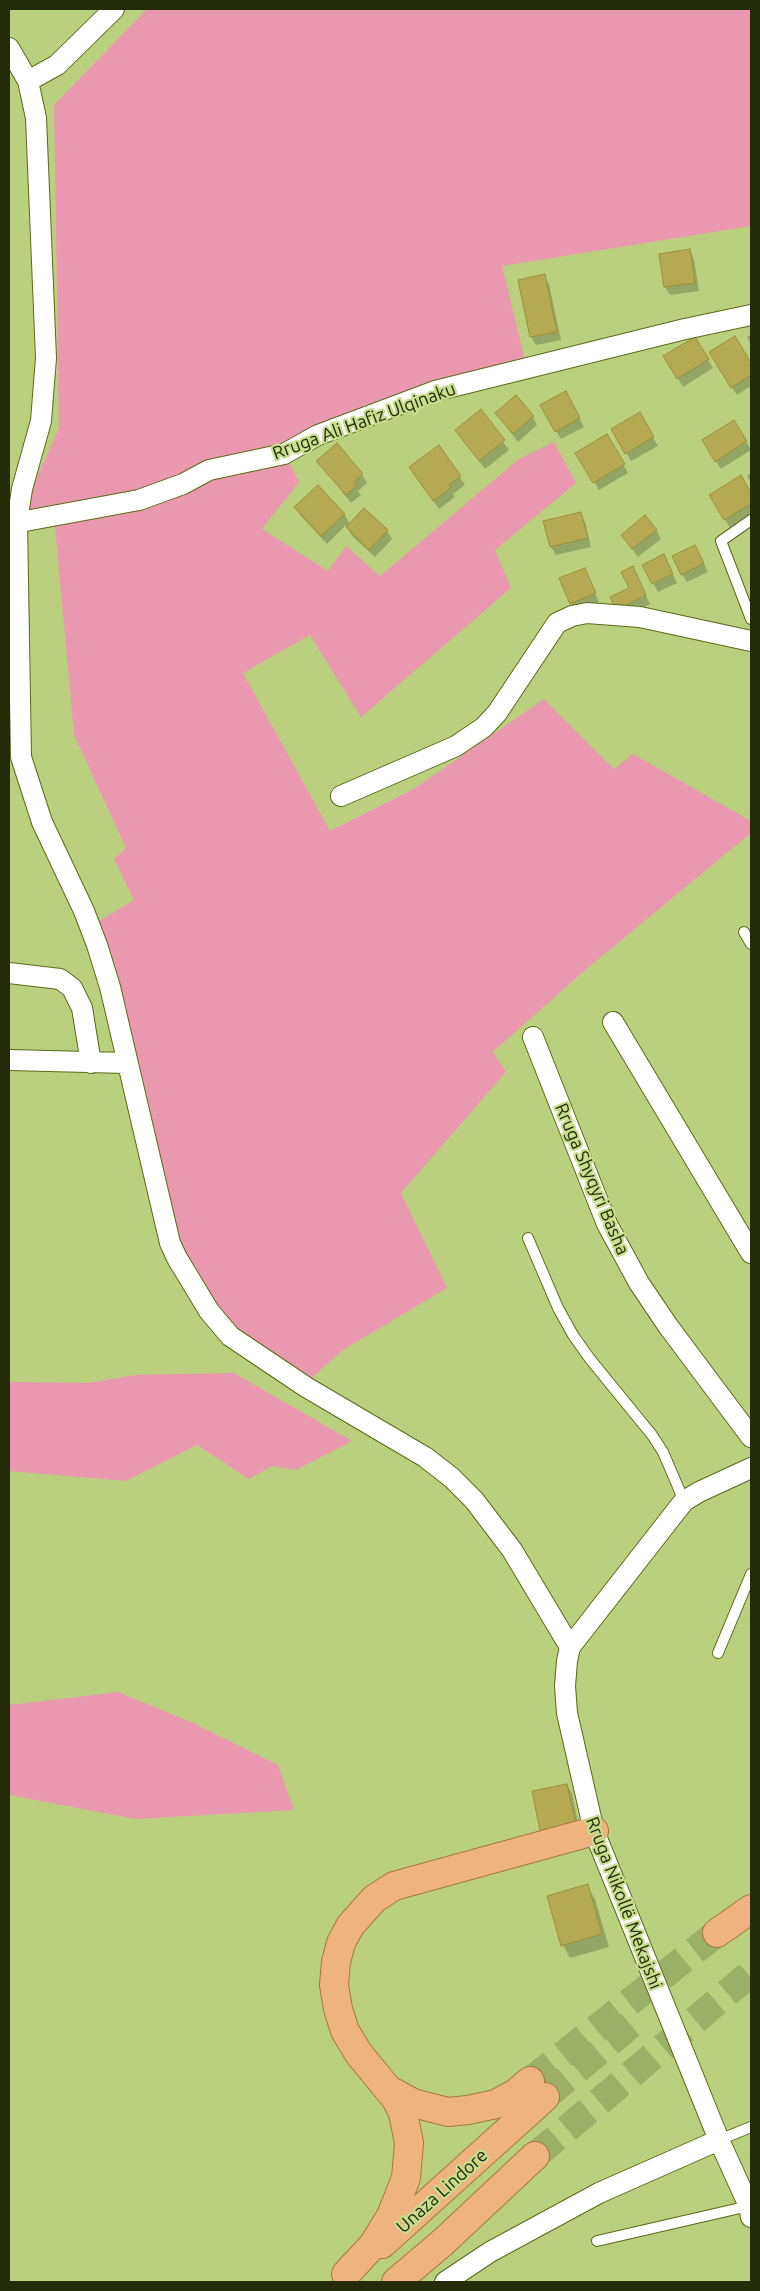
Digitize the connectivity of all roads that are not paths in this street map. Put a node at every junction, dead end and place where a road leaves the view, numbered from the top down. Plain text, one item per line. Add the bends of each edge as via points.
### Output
1 (114, 9) edge
2 (9, 48) edge
3 (28, 81) junction
4 (751, 315) edge
5 (751, 520) edge
6 (13, 523) edge
7 (751, 619) edge
8 (751, 641) edge
9 (341, 796) dead end
10 (744, 932) dead end
11 (751, 944) edge
12 (9, 973) edge
13 (613, 1022) dead end
14 (533, 1036) dead end
15 (9, 1060) edge
16 (91, 1062) junction
17 (127, 1064) junction
18 (528, 1238) dead end
19 (751, 1253) edge
20 (751, 1437) edge
21 (751, 1468) edge
22 (684, 1501) junction
23 (751, 1574) edge
24 (570, 1647) junction
25 (718, 1653) dead end
26 (594, 1831) junction
27 (751, 1909) edge
28 (751, 1923) edge
29 (392, 2091) junction
30 (751, 2127) edge
31 (718, 2140) junction
32 (539, 2162) tunnel mouth
33 (750, 2212) edge
34 (597, 2241) dead end
35 (342, 2278) edge
36 (396, 2282) edge
37 (446, 2282) edge

1 - 3 street via 57,65
2 - 3 street
3 - 6 street via 36,118 46,358 41,421
4 - 6 street, Rruga Ali Hafiz Ulqinaku via 435,390 318,435 284,454 209,470 183,484 139,500
5 - 7 lane via 721,541
6 - 17 street via 22,757 42,822 91,926 110,987
8 - 9 street via 640,617 587,613 572,616 557,623 497,713 478,732 456,746
10 - 11 lane
12 - 16 street via 60,979 72,988 82,1008
13 - 19 street
14 - 20 street, Rruga Shyqyri Basha via 607,1224 668,1326
15 - 16 street
16 - 17 street
17 - 24 street via 170,1243 218,1324 245,1348 425,1458 452,1478 474,1500 507,1543
18 - 22 lane via 573,1335 652,1434
21 - 22 street, Rruga Nikollë Mekajshi
22 - 24 street, Rruga Nikollë Mekajshi
23 - 25 lane
24 - 26 street, Rruga Nikollë Mekajshi via 565,1686 567,1713
26 - 29 highway via 394,1886 374,1899 350,1926 336,1962 334,1985 338,2009 345,2031 359,2054
26 - 31 street, Rruga Nikollë Mekajshi
27 - 28 highway via 721,1938
29 - 35 highway via 403,2113 409,2143 406,2178 382,2231
29 - 35 highway, Unaza Lindore via 413,2103 448,2112 496,2104 516,2093 538,2089 407,2223
30 - 31 lane
31 - 33 street, Rruga Nikollë Mekajshi
31 - 37 street via 598,2193 490,2252
32 - 36 highway, Unaza Lindore
33 - 34 lane

